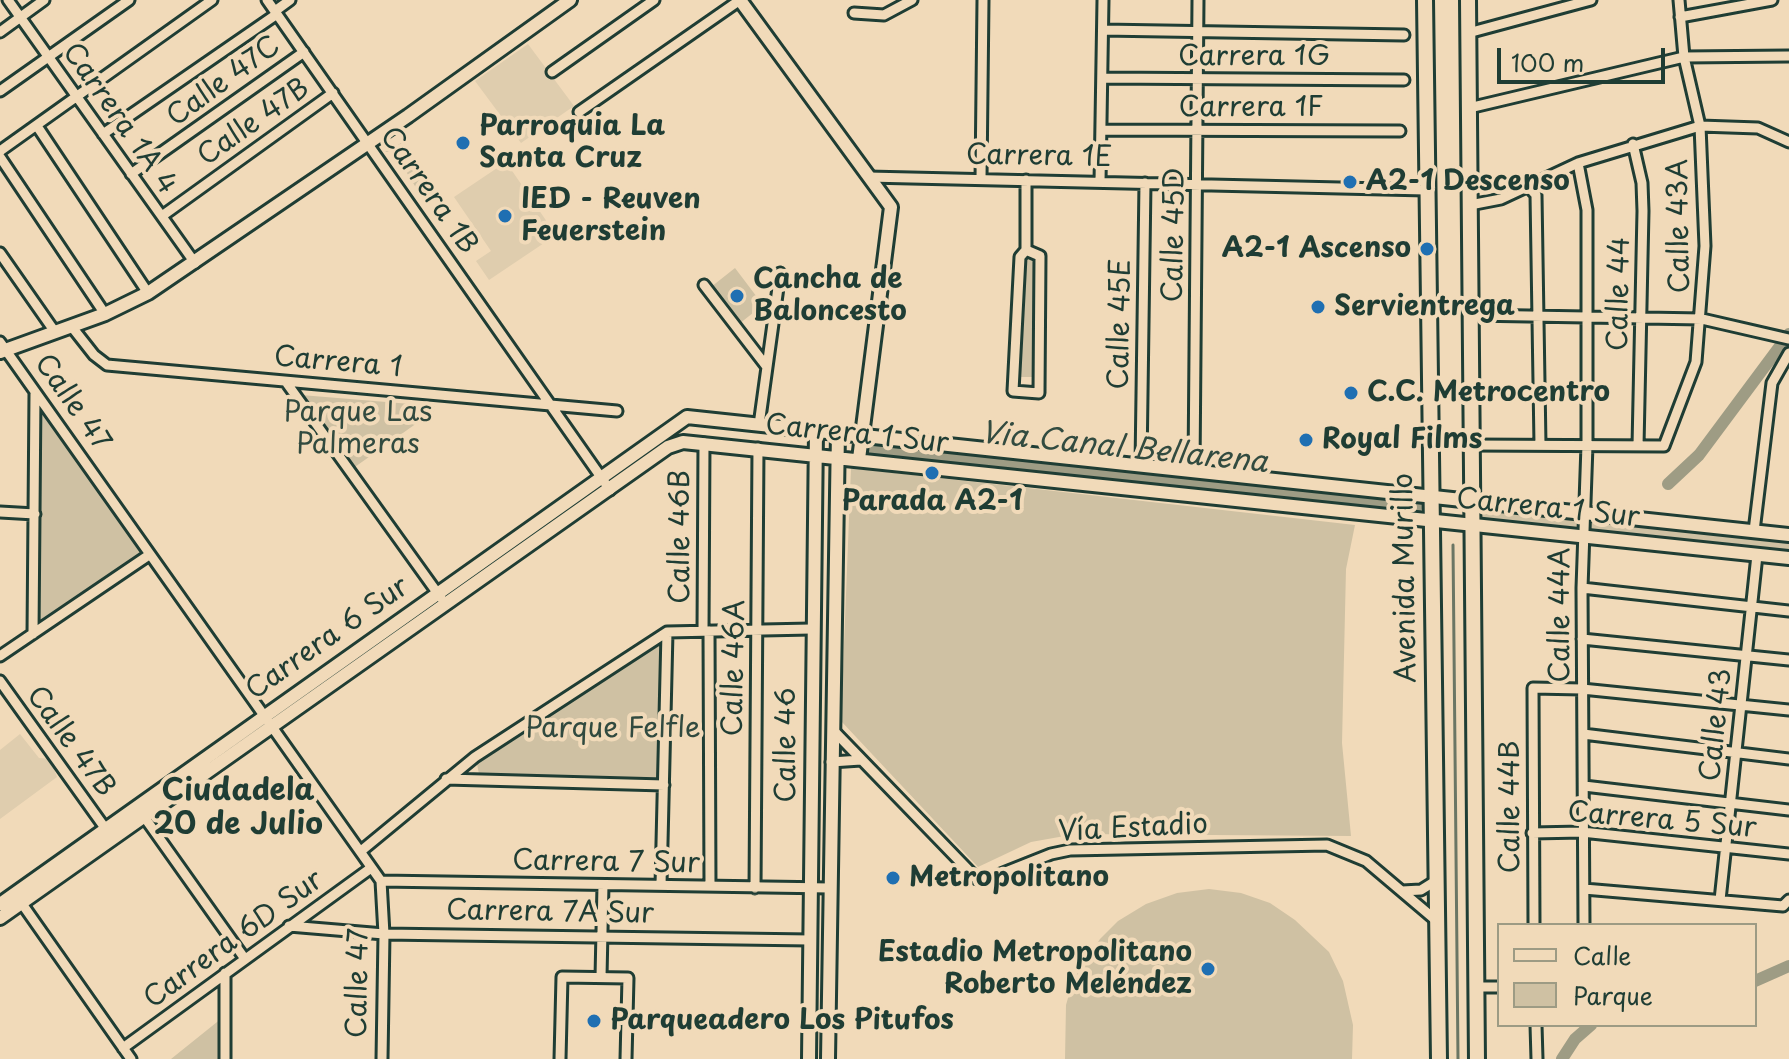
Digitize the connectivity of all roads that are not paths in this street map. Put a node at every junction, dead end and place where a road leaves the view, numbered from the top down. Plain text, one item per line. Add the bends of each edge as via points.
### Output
1 (8, 0) edge
2 (44, 0) edge
3 (129, 0) edge
4 (212, 0) edge
5 (267, 0) edge
6 (290, 0) edge
7 (570, 0) edge
8 (654, 0) edge
9 (740, 0) edge
10 (912, 0) edge
11 (983, 0) edge
12 (1103, 0) edge
13 (1198, 0) edge
14 (1425, 0) edge
15 (1468, 0) edge
16 (1591, 0) edge
17 (1679, 0) edge
18 (1772, 0) edge
19 (1547, 5) edge
20 (276, 12) junction
21 (854, 13) dead end
22 (1680, 17) junction
23 (19, 18) junction
24 (1103, 30) junction
25 (1198, 31) junction
26 (0, 32) edge
27 (1468, 33) junction
28 (1404, 35) dead end
29 (304, 52) junction
30 (48, 56) junction
31 (1789, 56) edge
32 (1684, 57) junction
33 (552, 72) dead end
34 (1103, 78) junction
35 (1197, 79) junction
36 (1404, 80) dead end
37 (0, 91) edge
38 (333, 93) junction
39 (76, 97) junction
40 (1469, 108) junction
41 (579, 112) dead end
42 (37, 126) junction
43 (1700, 126) junction
44 (1102, 130) junction
45 (1197, 130) junction
46 (1400, 131) dead end
47 (103, 134) junction
48 (368, 142) junction
49 (1789, 142) edge
50 (1633, 144) junction
51 (0, 154) edge
52 (1578, 163) junction
53 (131, 174) junction
54 (868, 177) junction
55 (981, 179) junction
56 (1026, 180) junction
57 (1100, 182) junction
58 (1145, 183) junction
59 (1198, 184) junction
60 (1526, 184) junction
61 (1426, 190) junction
62 (1470, 205) junction
63 (162, 216) junction
64 (1026, 250) junction
65 (0, 253) edge
66 (195, 263) junction
67 (780, 273) dead end
68 (704, 285) dead end
69 (148, 293) junction
70 (105, 314) junction
71 (1471, 315) junction
72 (1538, 316) junction
73 (1588, 317) junction
74 (1643, 318) junction
75 (1702, 319) junction
76 (72, 327) junction
77 (55, 332) junction
78 (1785, 338) edge
79 (2, 348) edge
80 (1789, 353) edge
81 (767, 367) junction
82 (286, 382) junction
83 (35, 394) junction
84 (554, 407) junction
85 (617, 411) dead end
86 (759, 425) junction
87 (816, 431) junction
88 (838, 432) junction
89 (862, 435) junction
90 (683, 442) joint
91 (704, 443) junction
92 (1470, 445) junction
93 (1540, 445) junction
94 (1587, 445) junction
95 (1638, 446) junction
96 (758, 448) junction
97 (815, 455) junction
98 (836, 457) junction
99 (859, 459) junction
100 (1141, 465) junction
101 (1194, 470) junction
102 (606, 485) junction
103 (1431, 496) junction
104 (1470, 499) junction
105 (1584, 511) junction
106 (0, 512) edge
107 (35, 514) junction
108 (1431, 522) junction
109 (1470, 525) junction
110 (1754, 531) junction
111 (1789, 535) edge
112 (1583, 536) junction
113 (149, 555) junction
114 (1757, 555) junction
115 (1789, 558) edge
116 (1582, 588) junction
117 (437, 592) junction
118 (446, 604) junction
119 (1751, 607) junction
120 (1789, 611) edge
121 (758, 629) junction
122 (811, 629) junction
123 (706, 631) junction
124 (667, 632) junction
125 (33, 634) junction
126 (1582, 639) junction
127 (1747, 655) junction
128 (0, 656) edge
129 (1789, 660) edge
130 (0, 681) edge
131 (1582, 689) junction
132 (1741, 705) junction
133 (1789, 710) edge
134 (268, 719) junction
135 (832, 729) junction
136 (1583, 734) junction
137 (1736, 753) junction
138 (1789, 759) edge
139 (861, 760) junction
140 (831, 762) junction
141 (446, 779) junction
142 (664, 785) junction
143 (1584, 786) junction
144 (1731, 803) junction
145 (1789, 810) edge
146 (140, 811) junction
147 (105, 828) junction
148 (1582, 832) junction
149 (1532, 833) junction
150 (1725, 848) junction
151 (361, 851) junction
152 (1789, 854) edge
153 (371, 868) junction
154 (1437, 880) junction
155 (381, 881) junction
156 (603, 885) junction
157 (661, 885) junction
158 (710, 886) junction
159 (755, 888) junction
160 (810, 888) junction
161 (830, 888) junction
162 (1584, 889) junction
163 (1402, 891) junction
164 (18, 898) junction
165 (1720, 900) junction
166 (1786, 903) edge
167 (0, 904) edge
168 (0, 918) edge
169 (1438, 922) junction
170 (1534, 923) edge
171 (1584, 923) edge
172 (289, 926) junction
173 (384, 934) junction
174 (602, 935) junction
175 (810, 940) junction
176 (245, 959) junction
177 (225, 973) junction
178 (601, 977) junction
179 (1476, 987) junction
180 (1497, 987) edge
181 (1536, 1027) edge
182 (127, 1055) edge
183 (225, 1059) edge
184 (382, 1059) edge
185 (560, 1059) edge
186 (626, 1059) edge
187 (809, 1059) edge
188 (828, 1059) edge
189 (1439, 1059) edge
190 (1477, 1059) edge
191 (1537, 1059) edge

1 - 23 street, Carrera 1A 4
2 - 23 street
3 - 30 street
4 - 39 street
5 - 20 street, Carrera 1B
6 - 20 street
7 - 48 street, Calle 47
8 - 33 street
9 - 41 street
9 - 54 street
10 - 21 street via 884,15
11 - 55 street
12 - 24 street
13 - 25 street, Calle 45D
14 - 61 main road, Avenida Murillo
15 - 27 main road
16 - 19 street
17 - 22 street, Calle 43A
18 - 22 street
19 - 27 street
20 - 29 street, Carrera 1B
20 - 47 street
22 - 32 street, Calle 43A
23 - 26 street
23 - 30 street, Carrera 1A 4
24 - 25 street
24 - 34 street
25 - 28 street
25 - 35 street, Calle 45D
27 - 40 main road
29 - 38 street, Carrera 1B
29 - 53 street, Calle 47C
30 - 37 street
30 - 39 street, Carrera 1A 4
31 - 32 street
32 - 40 street
32 - 43 street, Calle 43A
34 - 35 street, Carrera 1G
34 - 44 street
35 - 36 street, Carrera 1G
35 - 45 street, Calle 45D
38 - 48 street, Carrera 1B
38 - 63 street, Calle 47B
39 - 42 street
39 - 47 street, Carrera 1A 4
40 - 62 main road
42 - 51 street
42 - 69 street
43 - 49 street via 1758,128
43 - 50 street
43 - 75 street, Calle 43A
44 - 45 street, Carrera 1F
44 - 57 street
45 - 46 street, Carrera 1F
45 - 59 street, Calle 45D
47 - 53 street, Carrera 1A 4
48 - 66 street, Calle 47
48 - 84 street, Carrera 1B
50 - 52 street
50 - 74 street, Calle 44 via 1642,183
51 - 70 street
52 - 60 street
52 - 73 street, Calle 44A via 1587,210
53 - 63 street, Carrera 1A 4
54 - 55 street, Carrera 1E
54 - 89 street via 891,207
55 - 56 street, Carrera 1E
56 - 57 street, Carrera 1E
56 - 64 street
57 - 58 street, Carrera 1E
58 - 59 street, Carrera 1E
58 - 100 street, Calle 45E
59 - 61 street, Carrera 1E
59 - 101 street, Calle 45D
60 - 62 street via 1501,199
60 - 72 street via 1536,195
61 - 103 main road, Avenida Murillo
62 - 71 main road
63 - 66 street, Carrera 1A 4
64 - 64 street via 1040,256 1039,393 1013,391 1020,257
65 - 77 street
66 - 69 street, Calle 47
67 - 81 street
68 - 81 street
69 - 70 street, Calle 47
70 - 76 street, Calle 47
71 - 72 street
71 - 92 main road
72 - 73 street
72 - 93 street
73 - 74 street
73 - 94 street, Calle 44A
74 - 75 street
74 - 95 street, Calle 44
75 - 78 street
75 - 95 street, Calle 43A via 1696,362 1664,446
76 - 77 street, Calle 47
76 - 82 street, Carrera 1 via 107,365
77 - 79 street, Calle 47
79 - 83 street, Calle 47
80 - 110 street via 1772,383
81 - 86 street
82 - 84 street, Carrera 1
82 - 117 street
83 - 107 street
83 - 113 street, Calle 47
84 - 85 street, Carrera 1
84 - 102 street, Carrera 1B
86 - 87 street
86 - 102 street, Carrera 6 Sur via 687,417
87 - 88 street
87 - 97 street, Calle 46
88 - 89 street
88 - 98 street, Calle 46
89 - 99 street
89 - 100 street
90 - 91 street, Carrera 1 Sur
90 - 102 street, Carrera 6 Sur
91 - 96 street, Carrera 1 Sur
91 - 123 street, Calle 46B
92 - 93 street
92 - 104 main road
93 - 94 street
94 - 95 street
94 - 105 street, Calle 44A
96 - 97 street, Carrera 1 Sur
96 - 121 street, Calle 46A
97 - 98 street, Carrera 1 Sur
97 - 122 street, Calle 46
98 - 99 street, Carrera 1 Sur
98 - 135 street, Calle 46
99 - 108 street, Carrera 1 Sur
100 - 101 street
101 - 103 street
102 - 117 street, Carrera 6 Sur
102 - 118 street, Carrera 6 Sur
103 - 104 street
103 - 108 main road, Avenida Murillo
104 - 105 street
104 - 109 main road
105 - 110 street
105 - 112 street, Calle 44A
106 - 107 street
107 - 125 street
108 - 109 street, Carrera 1 Sur
108 - 154 main road, Avenida Murillo
109 - 112 street, Carrera 1 Sur
109 - 179 main road
110 - 111 street
112 - 114 street, Carrera 1 Sur
112 - 116 street, Calle 44A
113 - 125 street
113 - 134 street, Calle 47
114 - 115 street, Carrera 1 Sur
114 - 119 street, Calle 43
116 - 119 street
116 - 126 street, Calle 44A
117 - 118 street
117 - 134 street, Carrera 6 Sur
118 - 134 street, Carrera 6 Sur
119 - 120 street
119 - 127 street, Calle 43
121 - 122 street
121 - 123 street
121 - 159 street, Calle 46A
122 - 160 street, Calle 46
123 - 124 street
123 - 158 street, Calle 46B
124 - 141 street
124 - 142 street
125 - 128 street
126 - 127 street
126 - 131 street, Calle 44A
127 - 129 street
127 - 132 street, Calle 43
130 - 147 street, Calle 47B
131 - 132 street
131 - 136 street, Calle 44A
131 - 149 street, Calle 44B via 1533,688
132 - 133 street
132 - 137 street, Calle 43
134 - 146 street, Carrera 6 Sur
134 - 151 street, Calle 47
135 - 139 street, Vía Estadio
135 - 140 street, Calle 46
136 - 137 street
136 - 143 street, Calle 44A
137 - 138 street
137 - 144 street, Calle 43
139 - 140 street
139 - 163 street, Vía Estadio via 971,876 983,881 1070,850 1309,843 1355,854
140 - 161 street, Calle 46
141 - 142 street
141 - 151 street
142 - 157 street
143 - 144 street
143 - 148 street, Calle 44A
144 - 145 street
144 - 150 street, Calle 43
146 - 147 street, Carrera 6 Sur
146 - 164 street, Carrera 6 Sur
146 - 176 street
147 - 164 street, Carrera 6 Sur
148 - 149 street, Carrera 5 Sur
148 - 150 street, Carrera 5 Sur
148 - 162 street, Calle 44A
149 - 170 street, Calle 44B
150 - 152 street, Carrera 5 Sur
150 - 165 street, Calle 43
151 - 153 street, Calle 47
153 - 155 street, Calle 47
153 - 172 street, Carrera 6D Sur
154 - 163 street via 1421,890
154 - 169 main road, Avenida Murillo
155 - 156 street, Carrera 7 Sur
155 - 173 street, Calle 47
156 - 157 street, Carrera 7 Sur
156 - 174 street
157 - 158 street, Carrera 7 Sur
158 - 159 street, Carrera 7 Sur
159 - 160 street, Carrera 7 Sur
160 - 161 street, Carrera 7 Sur
160 - 175 street, Calle 46
161 - 188 street, Calle 46
162 - 165 street
162 - 171 street, Calle 44A
163 - 169 street, Vía Estadio
164 - 167 street, Carrera 6 Sur
164 - 168 street, Carrera 6 Sur
164 - 182 street
165 - 166 street
169 - 189 main road, Avenida Murillo
172 - 173 street, Carrera 7A Sur
172 - 176 street, Carrera 6D Sur
173 - 174 street, Carrera 7A Sur
173 - 184 street, Calle 47
174 - 175 street, Carrera 7A Sur
174 - 178 street
175 - 187 street, Calle 46
176 - 177 street, Carrera 6D Sur
177 - 182 street, Carrera 6D Sur
177 - 183 street
178 - 185 street via 562,977
178 - 186 street via 628,978
179 - 180 street
179 - 190 main road
181 - 191 street

